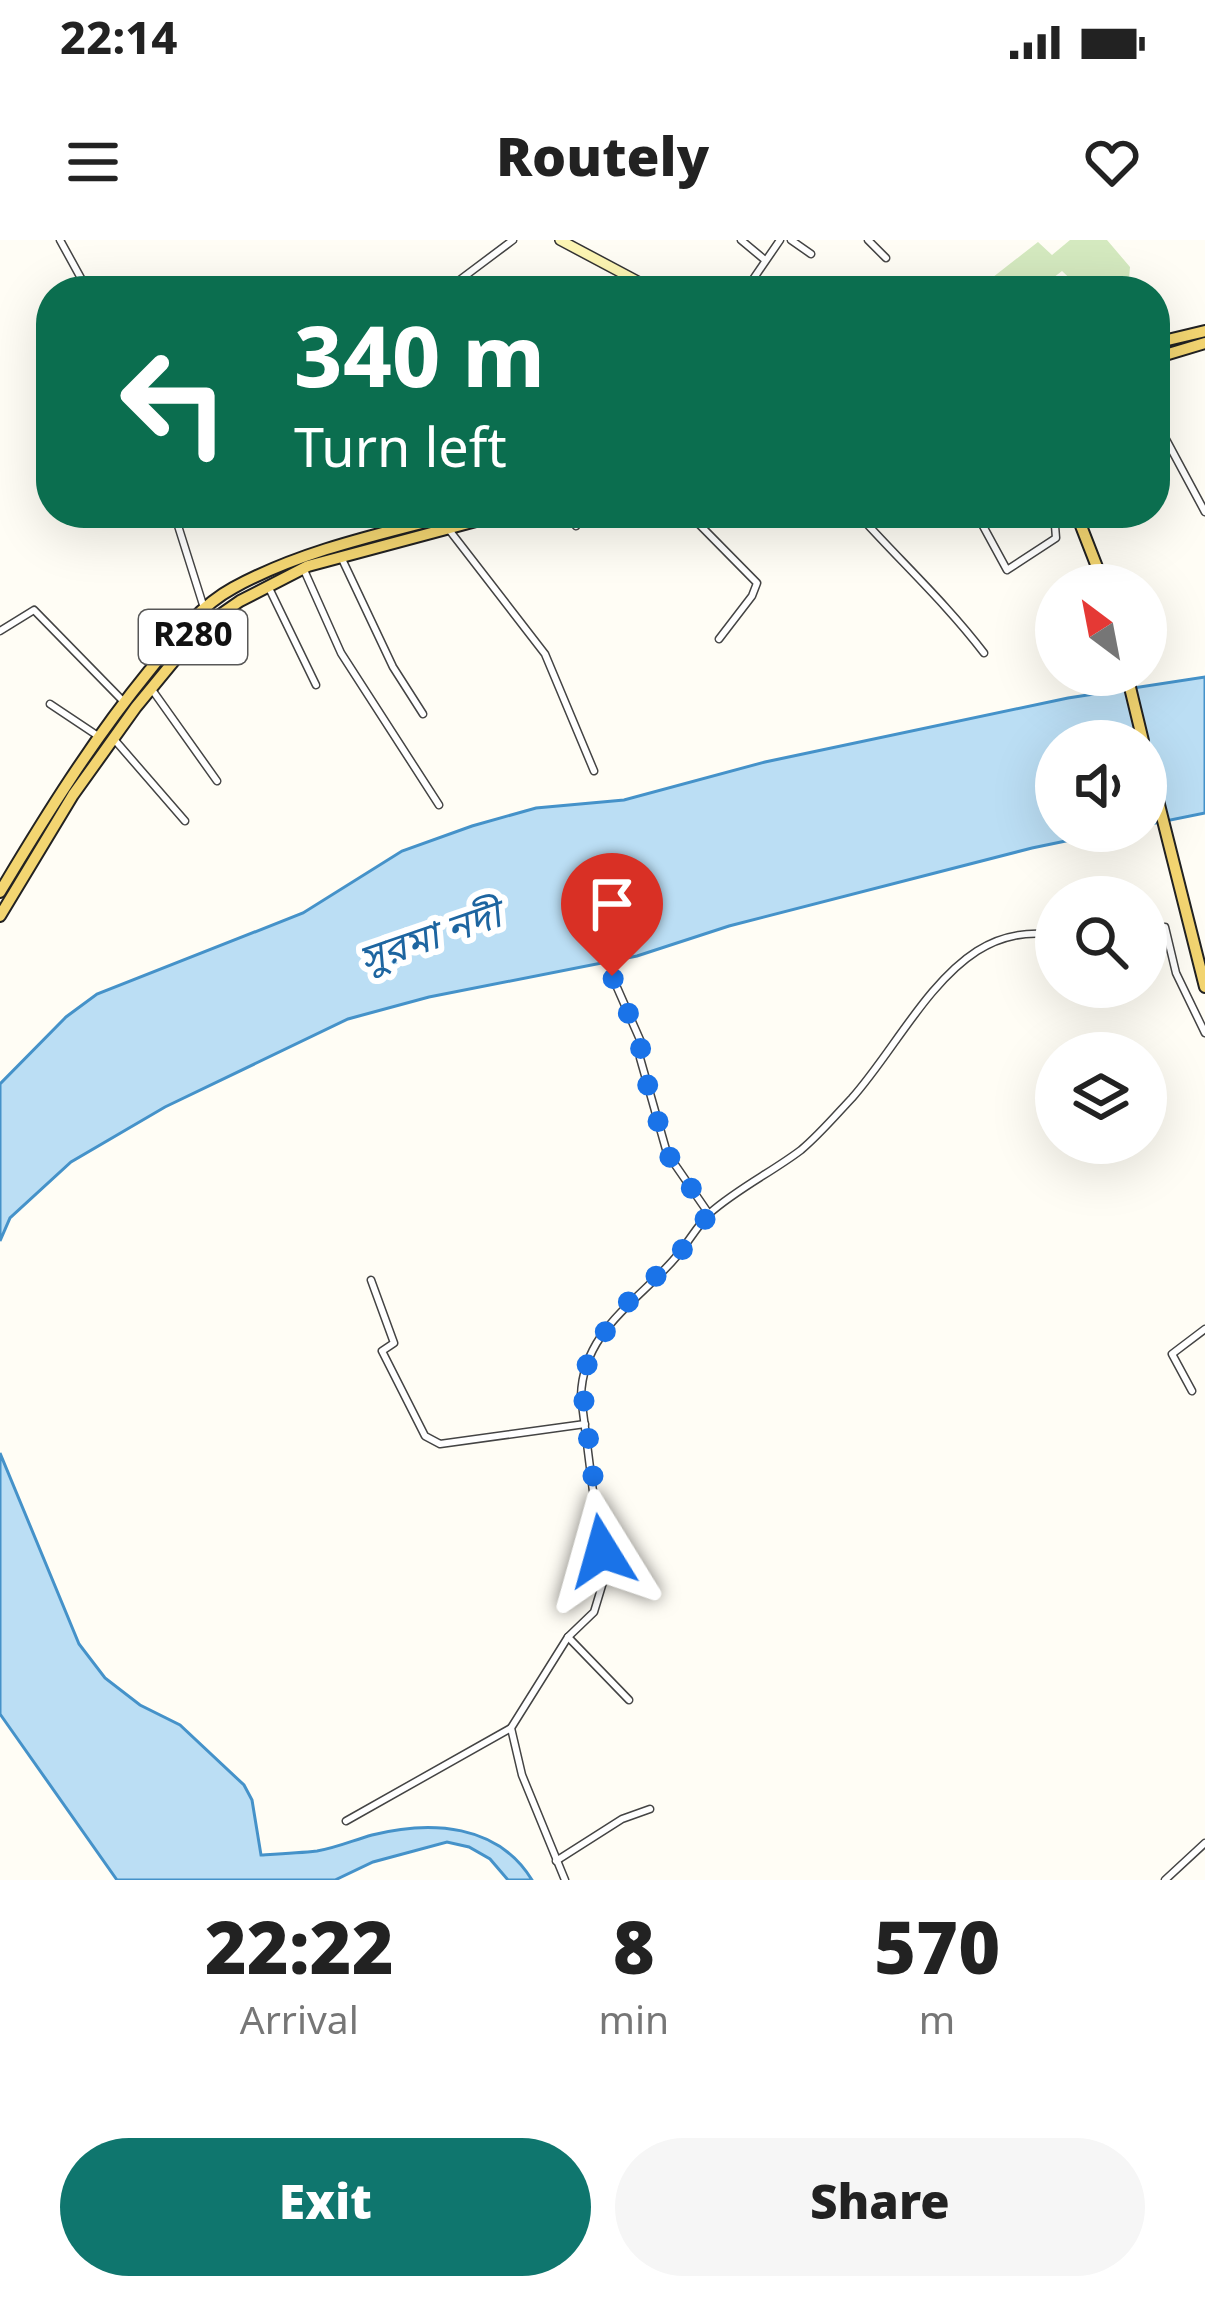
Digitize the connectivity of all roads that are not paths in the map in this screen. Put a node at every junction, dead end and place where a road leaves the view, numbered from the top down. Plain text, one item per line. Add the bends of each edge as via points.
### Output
1 (60, 240) edge
2 (513, 240) edge
3 (560, 240) edge
4 (741, 240) edge
5 (780, 240) edge
6 (791, 240) edge
7 (868, 240) edge
8 (811, 254) dead end
9 (886, 258) dead end
10 (765, 260) junction
11 (80, 276) edge
12 (465, 276) edge
13 (628, 276) edge
14 (755, 276) edge
15 (1205, 331) edge
16 (1170, 340) edge
17 (1205, 343) edge
18 (1170, 354) edge
19 (1170, 446) edge
20 (1205, 512) edge
21 (179, 528) edge
22 (386, 528) edge
23 (448, 528) joint
24 (703, 528) edge
25 (870, 528) edge
26 (984, 528) edge
27 (1055, 528) edge
28 (1082, 528) edge
29 (341, 555) junction
30 (1096, 564) edge
31 (303, 568) junction
32 (268, 586) junction
33 (204, 608) junction
34 (0, 631) edge
35 (719, 639) dead end
36 (984, 653) dead end
37 (316, 686) dead end
38 (151, 688) junction
39 (124, 702) junction
40 (50, 704) dead end
41 (422, 714) dead end
42 (98, 736) junction
43 (113, 738) junction
44 (595, 771) dead end
45 (217, 781) dead end
46 (439, 806) dead end
47 (185, 821) dead end
48 (1167, 841) edge
49 (0, 892) edge
50 (0, 916) edge
51 (1167, 928) edge
52 (1035, 934) edge
53 (612, 976) dead end
54 (1205, 987) edge
55 (1205, 1033) edge
56 (709, 1214) junction
57 (371, 1280) dead end
58 (1205, 1329) edge
59 (1192, 1391) dead end
60 (584, 1424) junction
61 (568, 1637) junction
62 (628, 1700) dead end
63 (512, 1728) junction
64 (650, 1810) dead end
65 (346, 1821) dead end
66 (1204, 1846) edge
67 (556, 1862) junction
68 (565, 1880) edge
69 (1165, 1880) edge

1 - 11 street
2 - 12 street
3 - 13 main road
4 - 10 street
5 - 10 street
6 - 8 street
7 - 9 street
10 - 14 street
15 - 16 main road
17 - 18 main road
19 - 20 street
21 - 33 street
22 - 33 main road, R280 via 231,588
23 - 29 main road, R280
23 - 44 street via 545,654
24 - 35 street via 757,583
25 - 36 street
26 - 27 street via 1007,570 1056,538
28 - 30 main road
29 - 31 main road, R280
29 - 41 street
31 - 32 main road, R280
31 - 46 street via 341,652
32 - 37 street
32 - 38 main road, R280 via 201,628
33 - 39 main road, R280
34 - 39 street via 34,610
38 - 43 main road, R280
38 - 45 street
39 - 42 main road, R280
40 - 42 street
42 - 49 main road, R280
43 - 47 street
43 - 50 main road, R280
48 - 54 main road
51 - 55 street via 1176,973
52 - 56 street via 975,952 804,1148
53 - 56 street via 641,1042 667,1153
56 - 60 street via 588,1358
57 - 60 street via 394,1343 382,1351 425,1436 440,1444
58 - 59 street via 1172,1354
60 - 61 street via 604,1580 594,1612
61 - 62 street
61 - 63 street
63 - 65 street
63 - 67 street
64 - 67 street
66 - 69 street
67 - 68 street

